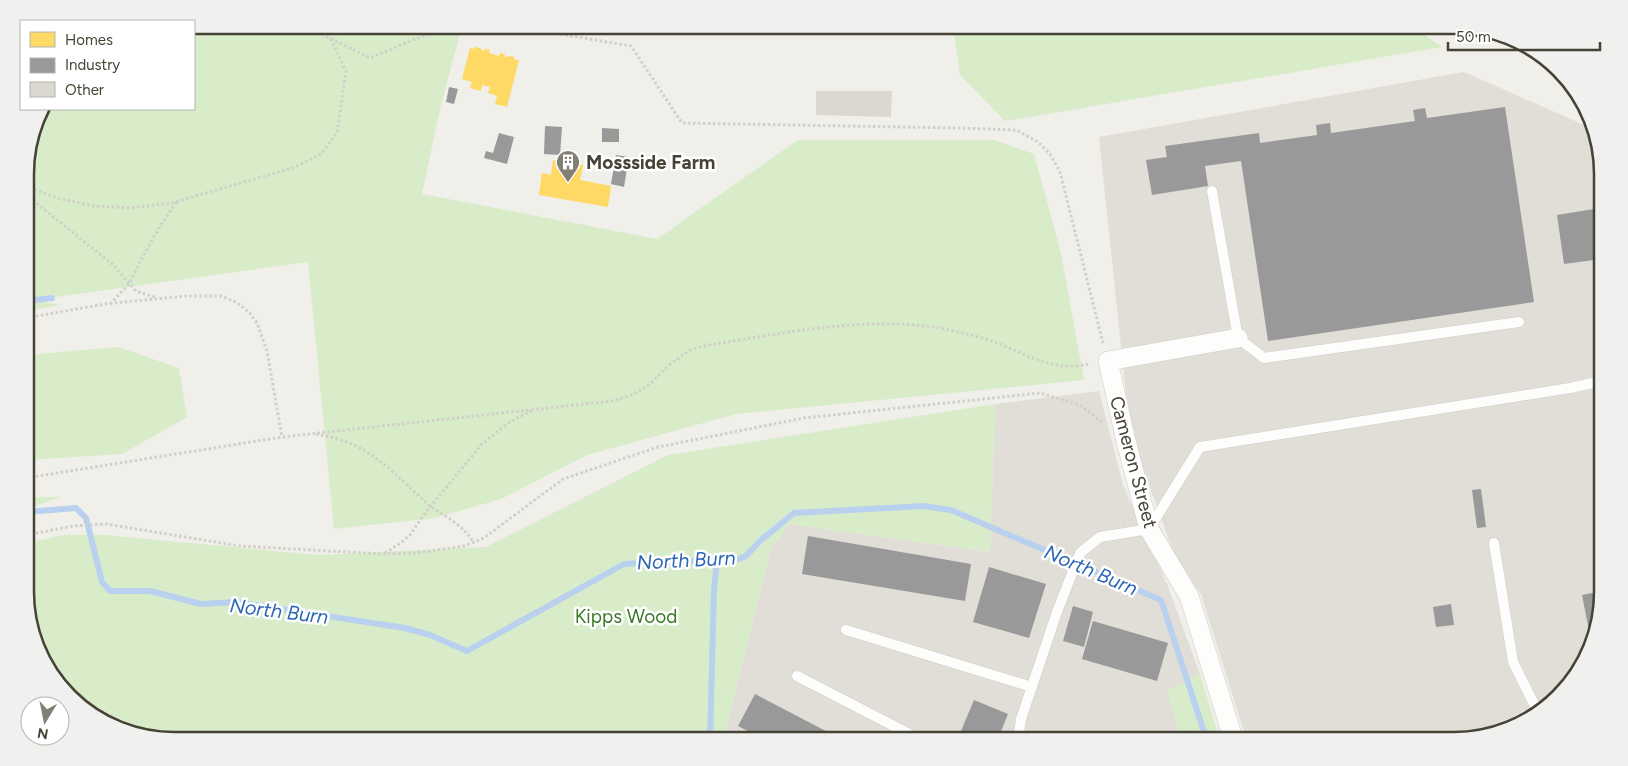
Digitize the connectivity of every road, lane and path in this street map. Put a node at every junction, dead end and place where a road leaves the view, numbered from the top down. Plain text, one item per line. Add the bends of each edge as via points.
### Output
1 (324, 34) edge
2 (429, 34) edge
3 (560, 34) edge
4 (330, 37) junction
5 (34, 189) edge
6 (1212, 191) dead end
7 (34, 201) edge
8 (177, 202) junction
9 (129, 284) junction
10 (160, 299) junction
11 (110, 304) junction
12 (34, 317) edge
13 (1519, 322) dead end
14 (1238, 338) junction
15 (1108, 361) junction
16 (1594, 383) edge
17 (536, 409) junction
18 (312, 434) junction
19 (282, 437) junction
20 (1126, 441) junction
21 (34, 477) edge
22 (430, 506) junction
23 (1149, 528) junction
24 (34, 533) edge
25 (473, 542) junction
26 (1494, 543) dead end
27 (384, 554) junction
28 (846, 630) dead end
29 (797, 676) dead end
30 (1032, 687) junction
31 (1535, 707) edge
32 (906, 732) edge
33 (1020, 732) edge
34 (1231, 732) edge

1 - 4 path
2 - 4 path via 370,58
3 - 15 path via 632,46 682,123 1016,130 1038,142 1050,154 1060,172
4 - 8 path via 346,71 338,133 321,154 293,168
5 - 8 path via 94,206 130,208
6 - 14 lane
7 - 9 path via 112,264
8 - 9 path
9 - 10 path via 136,291
9 - 11 path
10 - 11 path
10 - 19 path via 221,296 249,312 257,323 267,352
11 - 12 path
13 - 14 lane via 1264,358
14 - 15 street
15 - 17 path via 1066,367 1044,363 991,341 924,326 837,327 708,345 690,350 632,395 612,401
15 - 20 street, Cameron Street
16 - 23 lane via 1200,447
17 - 18 path
17 - 22 path via 508,423 482,444
18 - 19 path
18 - 22 path via 360,447
19 - 21 path
20 - 23 street, Cameron Street
20 - 25 path via 1080,405 1040,393 804,418 658,447 563,479 484,538
22 - 25 path via 463,529
22 - 27 path via 410,535
23 - 30 lane via 1100,537 1080,553
23 - 34 street, Cameron Street via 1189,596
24 - 27 path via 106,524 240,546
25 - 27 path via 416,553
26 - 31 lane via 1512,662
28 - 30 lane
29 - 32 lane
30 - 33 lane via 1021,719

